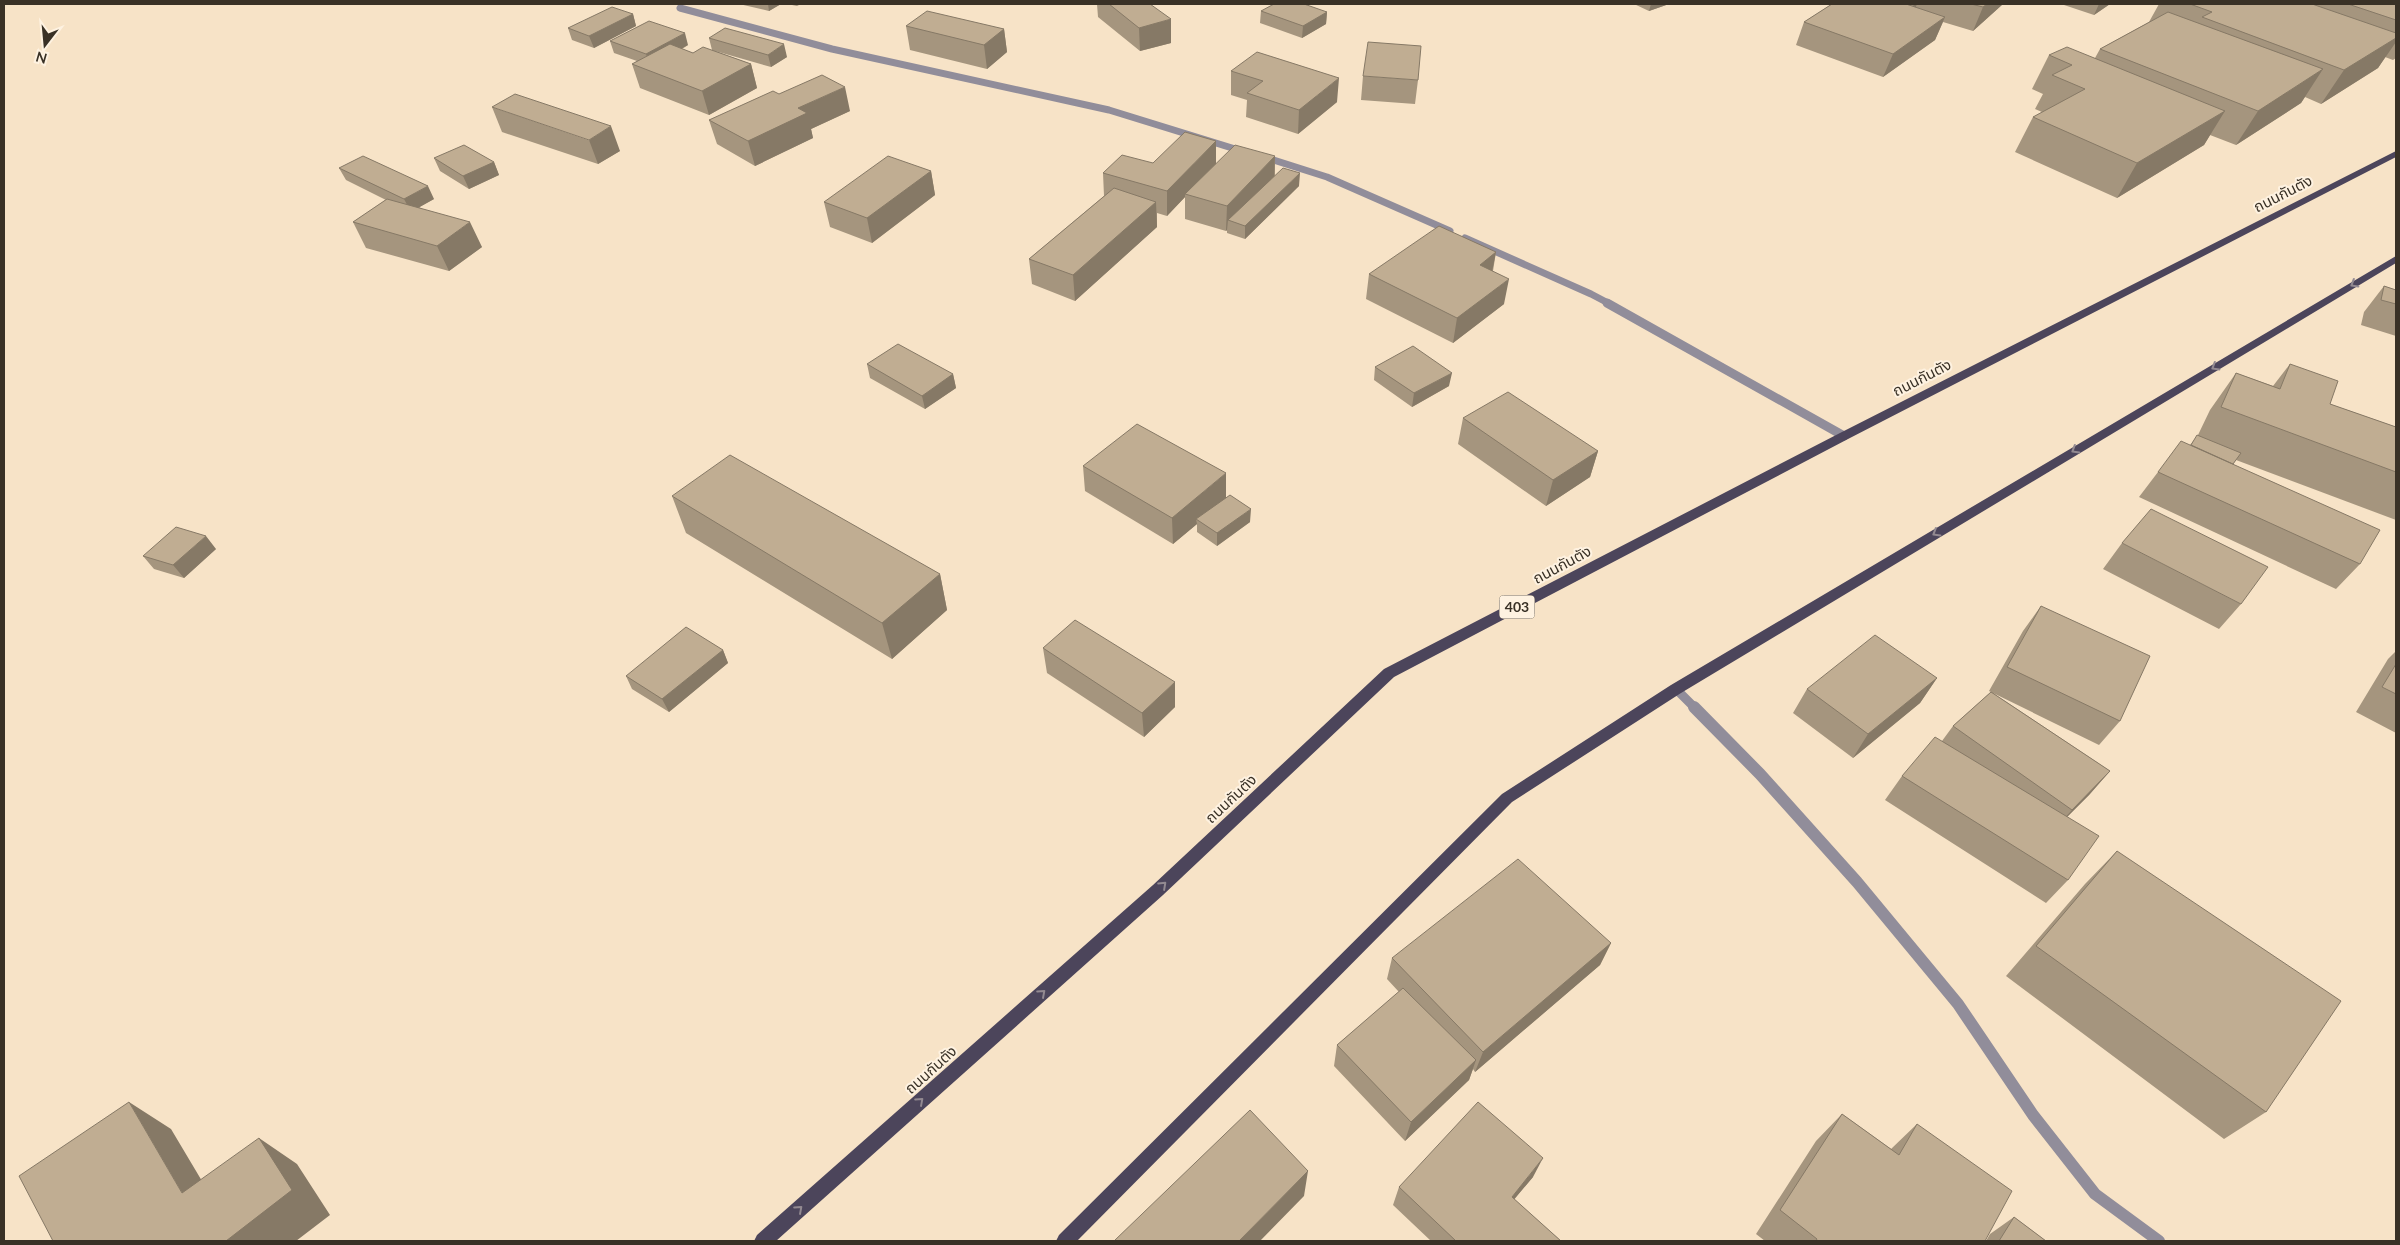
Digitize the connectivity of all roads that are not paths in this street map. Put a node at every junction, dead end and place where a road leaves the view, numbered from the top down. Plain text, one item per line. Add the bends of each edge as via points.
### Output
1 (680, 8) dead end
2 (2396, 154) edge
3 (2396, 259) edge
4 (1844, 436) junction
5 (1676, 689) junction
6 (763, 1241) edge
7 (1065, 1241) edge
8 (2159, 1241) edge

1 - 4 street via 841,51 1092,105 1327,177 1591,294
2 - 4 main road, ถนนกันตัง / 403
3 -> 5 main road
6 -> 4 main road, ถนนกันตัง / 403 via 1158,890 1389,673
5 - 7 main road via 1507,798
5 - 8 street via 1760,774 1857,882 1958,1004 2033,1115 2095,1194

